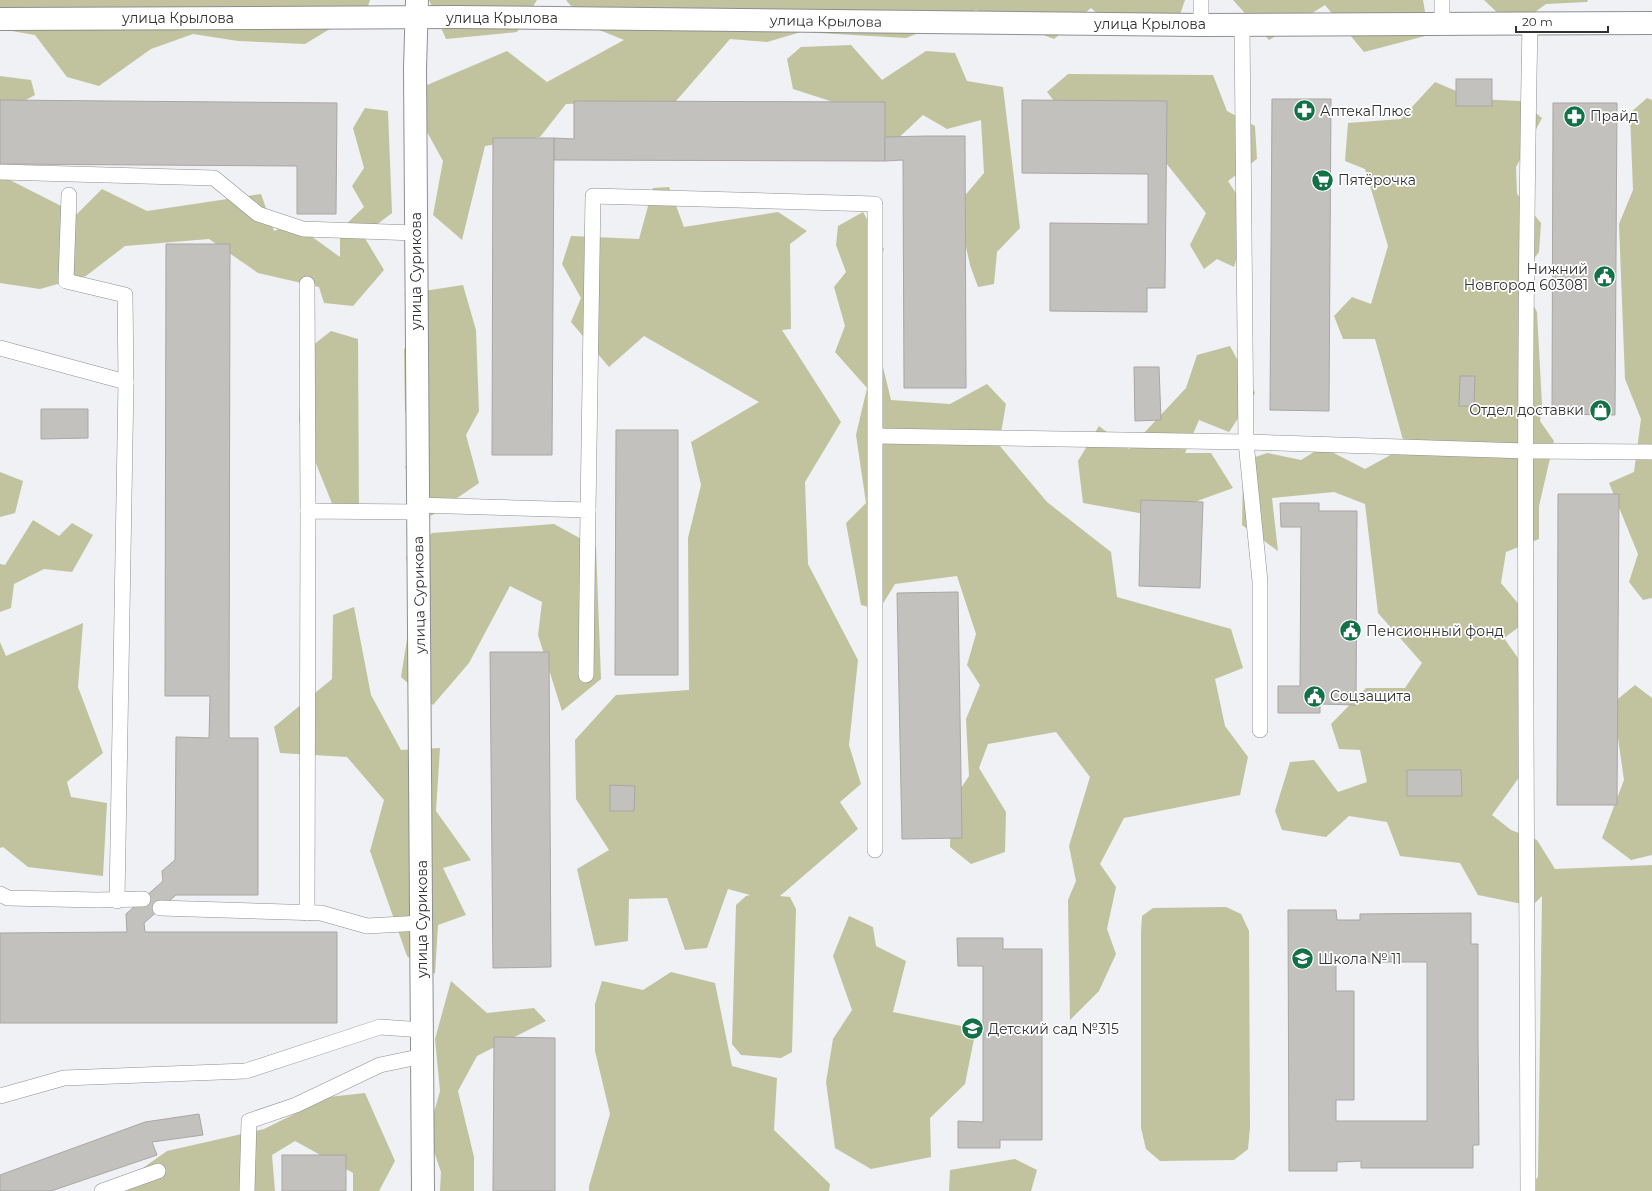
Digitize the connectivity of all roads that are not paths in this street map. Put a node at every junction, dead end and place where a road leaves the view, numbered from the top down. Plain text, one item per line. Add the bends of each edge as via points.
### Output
1 (1201, 0) edge
2 (1442, 0) edge
3 (417, 9) edge
4 (0, 19) edge
5 (1652, 23) edge
6 (1530, 24) junction
7 (1202, 25) junction
8 (1242, 25) junction
9 (1442, 25) junction
10 (0, 172) edge
11 (69, 196) dead end
12 (416, 233) junction
13 (307, 284) dead end
14 (0, 348) edge
15 (126, 382) junction
16 (876, 436) junction
17 (1246, 442) junction
18 (1526, 451) junction
19 (1652, 452) edge
20 (418, 509) junction
21 (588, 510) junction
22 (308, 511) junction
23 (586, 675) dead end
24 (1260, 730) dead end
25 (875, 850) dead end
26 (0, 894) edge
27 (143, 899) dead end
28 (117, 901) junction
29 (160, 908) dead end
30 (307, 913) junction
31 (422, 923) junction
32 (423, 1030) junction
33 (423, 1056) junction
34 (0, 1096) edge
35 (158, 1171) dead end
36 (102, 1191) edge
37 (247, 1191) edge
38 (423, 1191) edge
39 (1528, 1191) edge

1 - 7 lane
2 - 9 lane
3 - 4 street, улица Крылова
3 - 7 street, улица Крылова
3 - 12 street, улица Сурикова
5 - 6 street, улица Крылова
6 - 9 street, улица Крылова
6 - 18 lane
7 - 8 street, улица Крылова
8 - 9 street, улица Крылова
8 - 17 lane
10 - 12 lane via 214,178 258,214 303,229
11 - 15 lane via 66,281 125,295
12 - 20 street, улица Сурикова
13 - 22 lane
14 - 15 lane
15 - 28 lane
16 - 17 lane
16 - 21 lane via 876,204 593,196
16 - 25 lane
17 - 18 lane
17 - 24 lane via 1260,581
18 - 19 lane
18 - 39 lane
20 - 21 lane
20 - 22 lane
20 - 31 street, улица Сурикова
21 - 23 lane
22 - 30 lane
26 - 28 lane via 8,898
27 - 28 lane
29 - 30 lane
30 - 31 lane via 321,913 367,926
31 - 32 street, улица Сурикова
32 - 33 street, улица Сурикова
32 - 34 lane via 380,1027 246,1071 64,1078
33 - 37 lane via 380,1065 296,1105 249,1121
33 - 38 street, улица Сурикова
35 - 36 lane

